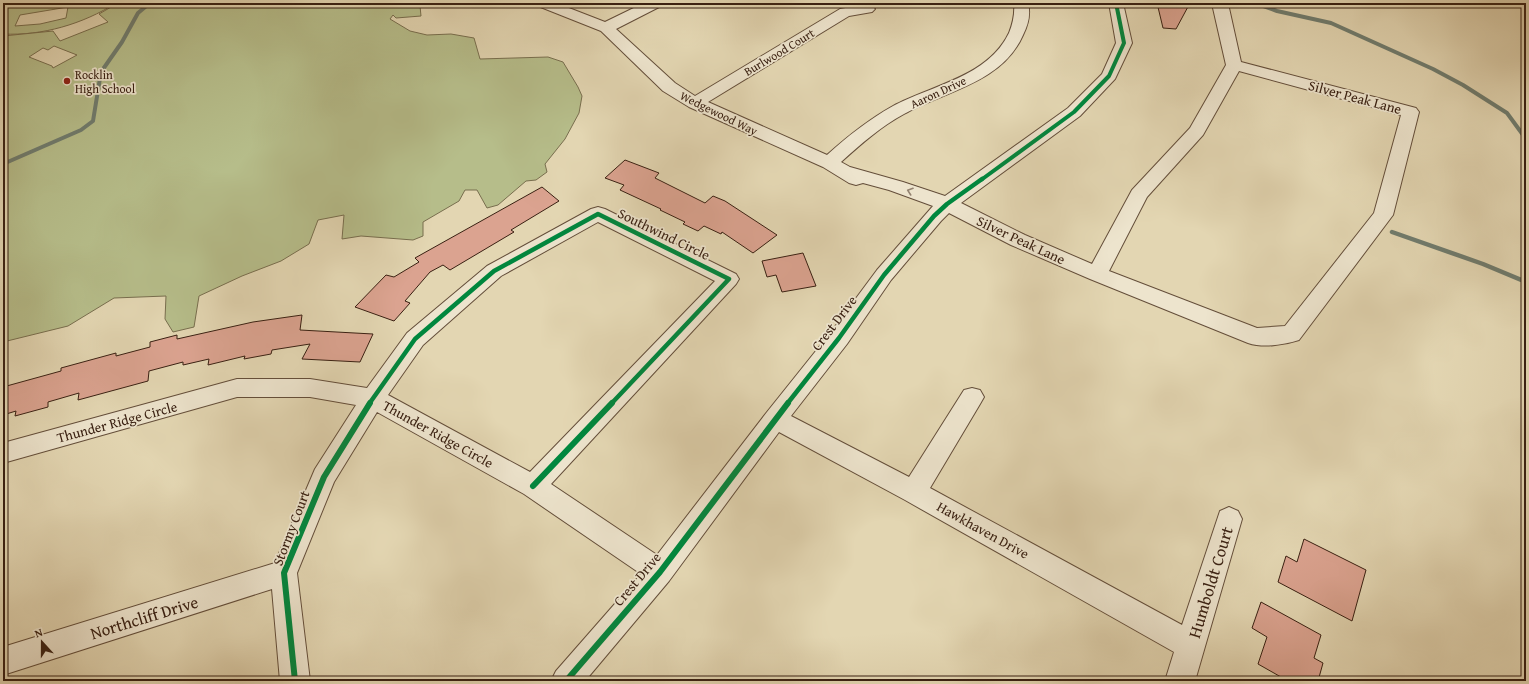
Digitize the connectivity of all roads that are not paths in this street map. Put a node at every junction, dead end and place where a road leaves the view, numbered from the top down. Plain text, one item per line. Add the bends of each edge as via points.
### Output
1 (543, 3) edge
2 (656, 3) edge
3 (1021, 3) edge
4 (1116, 3) edge
5 (1221, 8) dead end
6 (867, 9) dead end
7 (606, 28) junction
8 (1234, 65) junction
9 (695, 103) junction
10 (837, 168) junction
11 (940, 210) junction
12 (1097, 274) junction
13 (972, 397) dead end
14 (373, 398) junction
15 (774, 419) junction
16 (3, 453) edge
17 (533, 486) junction
18 (914, 492) junction
19 (1229, 519) dead end
20 (660, 572) junction
21 (284, 573) junction
22 (1190, 645) junction
23 (3, 660) edge
24 (295, 681) edge
25 (566, 681) edge
26 (1180, 681) edge

1 - 7 street, Wedgewood Way
2 - 7 street
3 - 10 street, Aaron Drive via 1022,13 1018,30 1002,56 980,72 908,105 876,123
4 - 11 street, Crest Drive via 1124,43 1109,76 1074,112
5 - 8 street
6 - 9 street, Burlwood Court via 845,12
7 - 9 street, Wedgewood Way via 669,87
8 - 12 street via 1197,131 1139,194
8 - 12 street, Silver Peak Lane via 1410,112 1383,215 1291,334 1256,337
9 - 10 street, Wedgewood Way
10 - 11 street, Wedgewood Way
11 - 12 street, Silver Peak Lane
11 - 15 street, Crest Drive via 884,275 839,338
13 - 18 street
14 - 16 street, Thunder Ridge Circle via 310,388 237,388
14 - 17 street, Thunder Ridge Circle
14 - 17 street, Southwind Circle via 415,339 494,271 598,214 729,279
14 - 21 street, Stormy Court via 324,477
15 - 18 street, Hawkhaven Drive
15 - 20 street, Crest Drive
17 - 20 street, Thunder Ridge Circle
18 - 22 street, Hawkhaven Drive
19 - 22 street, Humboldt Court
20 - 25 street, Crest Drive
21 - 23 street, Northcliff Drive
21 - 24 street, Stormy Court
22 - 26 street, Humboldt Court

